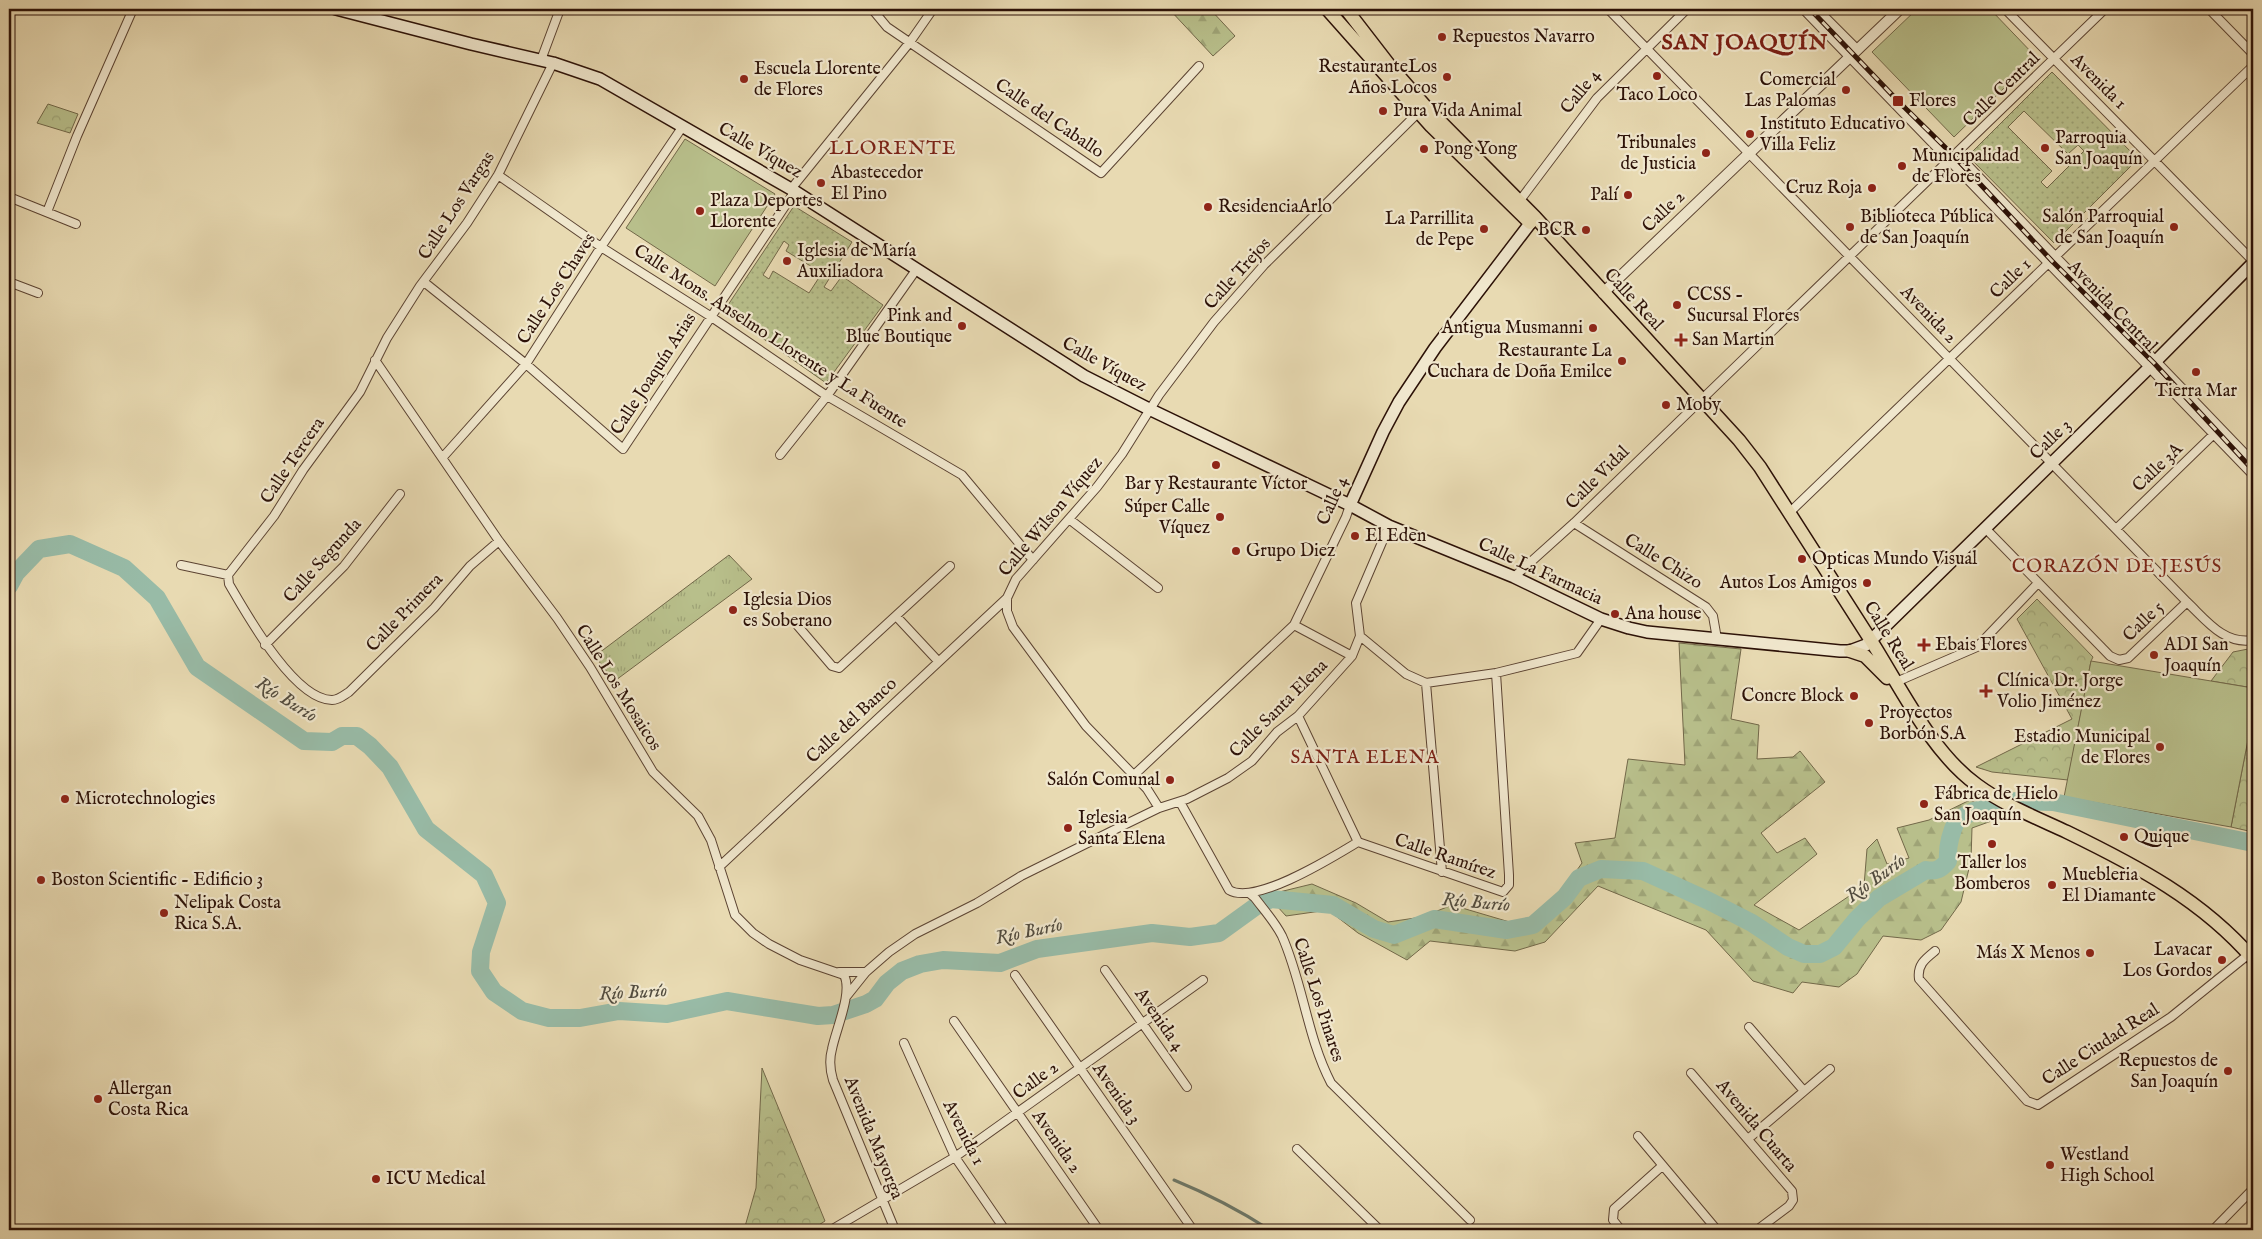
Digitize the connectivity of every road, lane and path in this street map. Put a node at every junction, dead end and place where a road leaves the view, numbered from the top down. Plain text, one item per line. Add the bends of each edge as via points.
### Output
1 (133, 9) edge
2 (336, 9) edge
3 (560, 9) edge
4 (872, 9) edge
5 (933, 9) edge
6 (1327, 9) edge
7 (1346, 9) edge
8 (1608, 9) edge
9 (1687, 9) edge
10 (1803, 9) edge
11 (1817, 9) edge
12 (1900, 9) edge
13 (2005, 9) edge
14 (2105, 9) edge
15 (2209, 9) edge
16 (1336, 15) edge
17 (910, 42) junction
18 (1647, 48) junction
19 (1858, 50) junction
20 (2253, 54) edge
21 (1849, 58) junction
22 (2054, 59) junction
23 (541, 60) junction
24 (554, 63) junction
25 (1199, 66) dead end
26 (2253, 66) edge
27 (1421, 109) junction
28 (683, 126) junction
29 (1748, 154) junction
30 (1957, 154) junction
31 (1949, 160) junction
32 (2154, 160) junction
33 (498, 175) junction
34 (793, 190) junction
35 (9, 196) edge
36 (1517, 205) junction
37 (47, 212) junction
38 (1532, 220) junction
39 (76, 224) dead end
40 (601, 247) junction
41 (1850, 256) junction
42 (2055, 257) junction
43 (2253, 262) edge
44 (2049, 263) junction
45 (916, 270) junction
46 (9, 282) edge
47 (424, 282) junction
48 (38, 293) dead end
49 (1603, 293) junction
50 (710, 316) junction
51 (1950, 359) junction
52 (375, 360) junction
53 (2153, 363) junction
54 (526, 364) junction
55 (827, 396) junction
56 (1701, 398) junction
57 (1149, 410) junction
58 (2220, 428) junction
59 (2214, 435) junction
60 (780, 455) dead end
61 (443, 457) junction
62 (2253, 462) edge
63 (2052, 464) junction
64 (2253, 475) edge
65 (400, 494) dead end
66 (1350, 505) junction
67 (1788, 513) junction
68 (1069, 519) junction
69 (1574, 523) junction
70 (1389, 526) junction
71 (1985, 528) junction
72 (2116, 529) junction
73 (499, 541) junction
74 (1033, 560) junction
75 (181, 565) dead end
76 (950, 566) dead end
77 (228, 575) junction
78 (1514, 577) junction
79 (2038, 583) junction
80 (1158, 588) dead end
81 (1007, 598) junction
82 (2186, 602) junction
83 (896, 616) junction
84 (1601, 619) junction
85 (1294, 624) junction
86 (797, 625) dead end
87 (1360, 636) junction
88 (1717, 639) junction
89 (1871, 640) junction
90 (2253, 640) edge
91 (265, 645) junction
92 (1850, 651) junction
93 (1352, 656) junction
94 (938, 661) junction
95 (1496, 673) junction
96 (1896, 682) junction
97 (1426, 683) junction
98 (1298, 716) junction
99 (1134, 775) junction
100 (1180, 802) junction
101 (1159, 808) junction
102 (1358, 842) junction
103 (719, 867) junction
104 (1442, 872) junction
105 (1252, 896) junction
106 (1935, 951) dead end
107 (2251, 957) edge
108 (1105, 970) dead end
109 (840, 972) junction
110 (866, 972) junction
111 (1015, 975) dead end
112 (1203, 980) dead end
113 (846, 997) junction
114 (954, 1021) dead end
115 (1143, 1024) junction
116 (1748, 1027) dead end
117 (904, 1043) dead end
118 (1080, 1069) junction
119 (1830, 1069) dead end
120 (1691, 1073) dead end
121 (1187, 1087) dead end
122 (1804, 1091) junction
123 (1018, 1114) junction
124 (1638, 1136) dead end
125 (1748, 1139) junction
126 (1297, 1149) dead end
127 (955, 1157) junction
128 (1662, 1166) junction
129 (2253, 1189) edge
130 (882, 1201) junction
131 (1470, 1220) dead end
132 (831, 1230) edge
133 (895, 1230) edge
134 (1005, 1230) edge
135 (1099, 1230) edge
136 (1193, 1230) edge
137 (1380, 1230) edge
138 (1622, 1230) edge
139 (1717, 1230) edge
140 (1757, 1230) edge
141 (2213, 1230) edge

1 - 37 street
2 - 23 main road, Calle Víquez
3 - 23 street
4 - 17 street via 887,27
5 - 17 street, Calle Joaquín Arias
6 - 16 main road, Calle Real
7 - 27 main road, Calle Real
8 - 18 street, Avenida 2
9 - 18 street, Calle 4
10 - 21 street, Avenida Central
11 - 19 street
12 - 19 street, Calle 2
13 - 22 street, Avenida 1
14 - 22 street, Calle Central
15 - 20 street
16 - 27 main road, Calle Real
17 - 25 street, Calle del Caballo via 1101,173
17 - 34 street, Calle Joaquín Arias
18 - 29 street, Avenida 2
18 - 36 street, Calle 4 via 1597,98
19 - 21 street, Calle 2
21 - 29 street, Calle 2
21 - 31 street, Avenida Central
22 - 30 street, Calle Central
22 - 32 street, Avenida 1
23 - 24 main road, Calle Víquez
24 - 28 main road, Calle Víquez via 600,78
24 - 33 street, Calle Los Vargas
26 - 32 street, Calle 1
27 - 36 main road, Calle Real
27 - 57 street, Calle Trejos via 1264,265 1214,322
28 - 34 main road, Calle Víquez
28 - 40 street, Calle Los Chaves
29 - 41 street, Avenida 2
29 - 49 street, Calle 2
30 - 31 street, Calle Central
30 - 42 street, Avenida Central
31 - 41 street, Calle Central
31 - 44 street, Avenida Central
32 - 42 street, Calle 1
32 - 43 street, Avenida 1
33 - 40 street, Calle Mons. Anselmo Llorente y La Fuente
33 - 47 street, Calle Los Vargas
34 - 45 main road, Calle Víquez
34 - 50 street, Calle Joaquín Arias
35 - 37 street
36 - 38 main road, Calle Real
37 - 39 street
38 - 49 main road, Calle Real
38 - 66 main road, Calle 4 via 1435,348 1399,402
40 - 50 street, Calle Mons. Anselmo Llorente y La Fuente
40 - 54 street, Calle Los Chaves
41 - 51 street, Avenida 2
41 - 56 street, Calle Central
42 - 44 street, Calle 1
42 - 53 street, Avenida Central
43 - 53 main road, Calle 3
44 - 51 street, Calle 1
44 - 53 street, Avenida Central
45 - 55 street
45 - 57 main road, Calle Víquez via 1084,376
46 - 48 street
47 - 52 street, Calle Los Vargas
47 - 54 street
49 - 56 main road, Calle Real
50 - 54 street, Calle Joaquín Arias via 623,449
50 - 55 street, Calle Mons. Anselmo Llorente y La Fuente
51 - 63 street, Avenida 2
51 - 67 street, Calle 1
52 - 61 street, Calle Los Mosaicos
52 - 77 street, Calle Tercera via 360,392 274,516
53 - 58 street, Avenida Central
53 - 59 street, Avenida Central
53 - 63 main road, Calle 3
54 - 61 street, Calle Los Chaves
55 - 60 street
55 - 74 street, Calle Mons. Anselmo Llorente y La Fuente via 962,476
56 - 67 main road, Calle Real via 1760,467
56 - 69 street, Calle Vidal
57 - 66 main road, Calle Víquez
57 - 68 street, Calle Wilson Víquez via 1122,454
58 - 59 street, Calle 3A
58 - 62 street, Avenida Central
59 - 64 street, Avenida Central
59 - 72 street, Calle 3A
61 - 73 street, Calle Los Mosaicos
63 - 71 main road, Calle 3
63 - 72 street, Avenida 2
65 - 91 street, Calle Segunda via 344,566
66 - 70 main road, Calle La Farmacia
66 - 85 street, Calle 4
67 - 89 main road, Calle Real
68 - 74 street, Calle Wilson Víquez
68 - 80 street
69 - 78 street, Calle Vidal
69 - 88 street, Calle Chizo via 1711,611
70 - 78 main road, Calle La Farmacia
70 - 87 street, Calle Santa Elena via 1356,603
71 - 79 street
71 - 89 main road, Calle 3
72 - 82 street, Avenida 2
73 - 91 street, Calle Primera via 470,566 434,608 349,692 336,699 322,698 308,691
73 - 103 street, Calle Los Mosaicos via 590,667 653,772 698,816
74 - 81 street, Calle Wilson Víquez via 1011,586
75 - 77 street
76 - 83 street
77 - 91 street via 229,584
78 - 84 main road, Calle La Farmacia
79 - 82 street, Calle 5 via 2110,656 2119,660 2128,658
79 - 96 street via 1977,647
81 - 94 street, Calle del Banco
81 - 99 street, Calle Wilson Víquez via 1007,611 1013,627 1025,646 1086,726
82 - 90 street, Avenida 2 via 2219,633 2230,639
83 - 86 street via 839,668 832,666
83 - 94 street
84 - 88 main road, Calle La Farmacia via 1646,632
84 - 95 street via 1576,653
85 - 93 street
85 - 99 street, Calle 4
87 - 93 street, Calle Santa Elena
87 - 97 street via 1406,674
88 - 92 main road, Calle La Farmacia
89 - 92 main road
89 - 96 main road, Calle Real
92 - 96 main road via 1865,656
93 - 98 street, Calle Santa Elena
94 - 103 street, Calle del Banco
95 - 97 street
95 - 104 street, Calle Ramírez via 1509,885 1500,892
96 - 107 main road, Calle Real via 1947,758 1966,776 1991,794 2164,884 2212,917
97 - 104 street
98 - 100 street, Calle Santa Elena via 1277,732 1252,761 1228,778
98 - 102 street
99 - 101 street, Calle Wilson Víquez
100 - 101 street, Calle Santa Elena
100 - 105 street via 1229,890 1237,895
101 - 110 street, Calle Santa Elena via 1021,876 978,903 915,934
102 - 104 street, Calle Ramírez
102 - 105 street via 1300,876
103 - 109 street, Calle Los Mosaicos via 735,915 753,933 792,957
105 - 131 street, Calle Los Pinares via 1281,936 1294,969 1321,1066 1331,1083
106 - 107 street, Calle Ciudad Real via 1923,961 1918,970 1919,979 2027,1101 2038,1105 2172,1017
108 - 115 street, Avenida 4
109 - 110 street, Calle Los Mosaicos
109 - 113 street via 846,979
110 - 113 street, Calle Santa Elena
111 - 118 street, Avenida 3
112 - 115 street, Calle 2
113 - 130 street, Avenida Mayorga via 831,1051 830,1068
114 - 123 street, Avenida 2
115 - 118 street, Calle 2
115 - 121 street, Avenida 4
116 - 122 street
117 - 127 street, Avenida 1
118 - 123 street, Calle 2
118 - 136 street, Avenida 3
119 - 122 street
120 - 125 street, Avenida Cuarta
122 - 125 street
123 - 127 street, Calle 2
123 - 135 street, Avenida 2
124 - 128 street
125 - 140 street, Avenida Cuarta via 1792,1191 1793,1200
126 - 137 street
127 - 130 street, Calle 2
127 - 134 street, Avenida 1
128 - 138 street via 1614,1209 1613,1220
128 - 139 street
129 - 141 street
130 - 132 street, Calle 2
130 - 133 street, Avenida Mayorga

